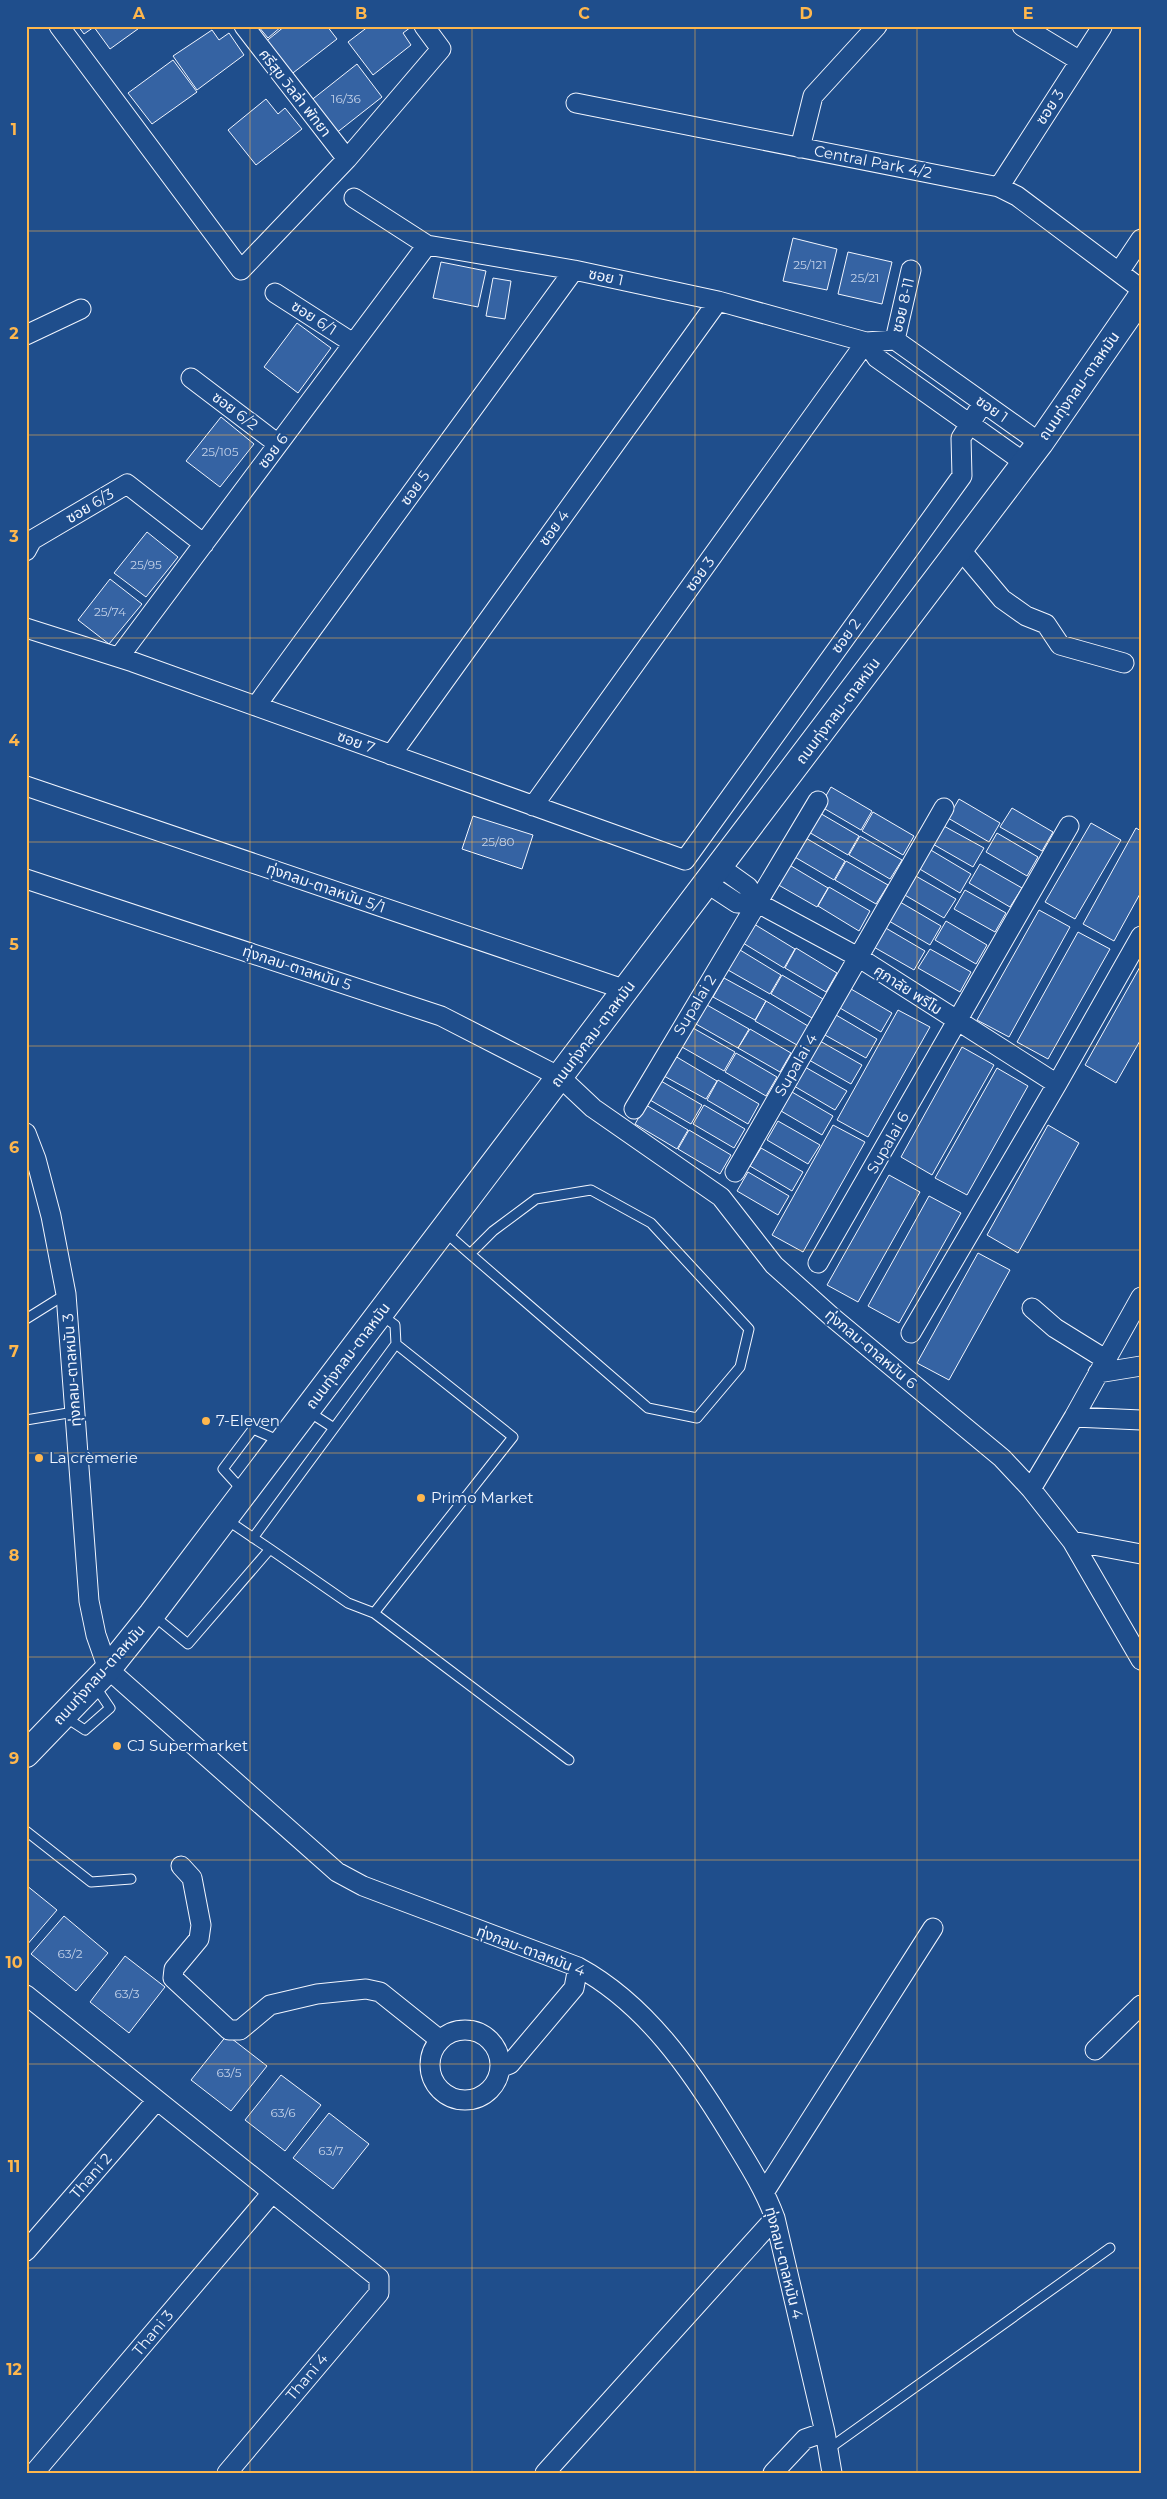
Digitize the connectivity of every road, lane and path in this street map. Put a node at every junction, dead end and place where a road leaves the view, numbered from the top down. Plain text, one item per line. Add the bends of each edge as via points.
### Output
1 (59, 26) edge
2 (244, 26) edge
3 (424, 26) edge
4 (877, 26) edge
5 (1022, 26) edge
6 (1102, 27) edge
7 (1080, 61) junction
8 (576, 103) dead end
9 (800, 148) junction
10 (347, 159) junction
11 (999, 187) junction
12 (354, 198) dead end
13 (1141, 239) edge
14 (427, 245) junction
15 (574, 270) junction
16 (911, 270) dead end
17 (1119, 272) junction
18 (1141, 289) edge
19 (275, 293) dead end
20 (1141, 298) edge
21 (718, 301) junction
22 (81, 309) dead end
23 (26, 335) edge
24 (895, 340) junction
25 (866, 342) junction
26 (353, 344) junction
27 (191, 378) dead end
28 (983, 403) junction
29 (970, 423) junction
30 (278, 444) junction
31 (1032, 453) junction
32 (204, 544) junction
33 (960, 549) junction
34 (26, 551) edge
35 (26, 628) edge
36 (119, 657) junction
37 (1124, 663) dead end
38 (256, 706) junction
39 (391, 755) junction
40 (26, 786) edge
41 (818, 801) dead end
42 (534, 806) junction
43 (944, 808) dead end
44 (1068, 826) dead end
45 (685, 860) joint
46 (714, 875) junction
47 (26, 879) edge
48 (756, 902) junction
49 (1141, 936) edge
50 (858, 957) junction
51 (626, 990) junction
52 (958, 1022) junction
53 (560, 1077) junction
54 (1057, 1084) junction
55 (634, 1109) dead end
56 (26, 1133) edge
57 (31, 1162) edge
58 (734, 1172) dead end
59 (443, 1230) junction
60 (470, 1254) junction
61 (818, 1263) dead end
62 (66, 1294) junction
63 (1141, 1297) edge
64 (1032, 1308) dead end
65 (380, 1314) junction
66 (26, 1319) edge
67 (911, 1333) dead end
68 (396, 1344) junction
69 (1102, 1366) junction
70 (1141, 1366) edge
71 (306, 1411) junction
72 (74, 1412) junction
73 (1074, 1417) junction
74 (26, 1420) edge
75 (1141, 1420) edge
76 (334, 1428) junction
77 (1031, 1489) junction
78 (225, 1519) junction
79 (253, 1538) junction
80 (1072, 1541) junction
81 (270, 1549) junction
82 (1141, 1554) edge
83 (152, 1614) junction
84 (374, 1614) junction
85 (1141, 1660) edge
86 (101, 1676) junction
87 (26, 1754) edge
88 (569, 1760) dead end
89 (26, 1831) edge
90 (181, 1866) dead end
91 (131, 1879) dead end
92 (933, 1928) dead end
93 (578, 1967) junction
94 (26, 1995) edge
95 (1141, 2006) edge
96 (440, 2040) junction
97 (1095, 2050) dead end
98 (500, 2068) junction
99 (157, 2100) junction
100 (764, 2190) junction
101 (272, 2192) junction
102 (775, 2218) junction
103 (1110, 2248) dead end
104 (26, 2251) edge
105 (826, 2441) junction
106 (34, 2473) edge
107 (227, 2473) edge
108 (545, 2473) edge
109 (774, 2473) edge
110 (832, 2473) edge

1 - 10 street via 241,270
2 - 10 street, ศรีสุข วิลล่า พัทยา
3 - 10 street via 441,49
4 - 9 street via 813,96
5 - 7 street
6 - 7 street, ซอย 3
7 - 11 street, ซอย 3
8 - 9 street, Central Park 4/2
9 - 11 street, Central Park 4/2
11 - 17 street, Central Park 4/2
12 - 14 street, ซอย 1
13 - 17 street
14 - 15 street, ซอย 1
14 - 26 street, ซอย 6
15 - 21 street, ซอย 1
15 - 38 street, ซอย 5
16 - 24 street, ซอย 8-11
17 - 18 street, Central Park 4/2
19 - 26 street, ซอย 6/1
20 - 31 street, ถนนทุ่งกลม-ตาลหมัน
21 - 25 street, ซอย 1
21 - 39 street, ซอย 4
22 - 23 street
24 - 25 street, ซอย 1
24 - 28 street, ซอย 1
25 - 29 street, ซอย 1 via 877,358
25 - 42 street, ซอย 3
26 - 30 street, ซอย 6
27 - 30 street, ซอย 6/2
28 - 29 street, ซอย 2
28 - 31 street, ซอย 1
29 - 31 street, ซอย 1
29 - 45 street, ซอย 2 via 961,438 962,476
30 - 32 street, ซอย 6
31 - 33 street, ถนนทุ่งกลม-ตาลหมัน
32 - 34 street, ซอย 6/3 via 127,484 32,540
32 - 36 street, ซอย 6
33 - 37 street via 1002,599 1026,616 1046,624 1060,645
33 - 46 street, ถนนทุ่งกลม-ตาลหมัน
35 - 36 street, ซอย 7
36 - 38 street, ซอย 7
38 - 39 street, ซอย 7
39 - 42 street, ซอย 7
40 - 51 street, ทุ่งกลม-ตาลหมัน 5/1
41 - 48 street, Supalai 2
42 - 45 street, ซอย 7
43 - 50 street, Supalai 4
44 - 52 street, Supalai 6
46 - 48 street, ศุภาลัย พรีโม via 748,887
46 - 51 street, ถนนทุ่งกลม-ตาลหมัน
47 - 53 street, ทุ่งกลม-ตาลหมัน 5 via 441,1016
48 - 50 street, ศุภาลัย พรีโม
48 - 55 street, Supalai 2
49 - 54 street
50 - 52 street, ศุภาลัย พรีโม
50 - 58 street, Supalai 4
51 - 53 street, ถนนทุ่งกลม-ตาลหมัน
52 - 54 street, ศุภาลัย พรีโม
52 - 61 street, Supalai 6
53 - 59 street, ถนนทุ่งกลม-ตาลหมัน
53 - 77 street, ทุ่งกลม-ตาลหมัน 6 via 607,1119 722,1197 774,1265 1002,1458
54 - 67 street
56 - 57 street, ทุ่งกลม-ตาลหมัน 3
57 - 62 street, ทุ่งกลม-ตาลหมัน 3 via 52,1216
59 - 60 lane
59 - 65 street, ถนนทุ่งกลม-ตาลหมัน
60 - 60 lane via 648,1408 697,1418 740,1367 749,1329 651,1224 591,1190 536,1199 493,1231
62 - 66 lane
62 - 72 street, ทุ่งกลม-ตาลหมัน 3
63 - 69 street
64 - 69 street
65 - 68 lane via 395,1325
65 - 71 street, ถนนทุ่งกลม-ตาลหมัน
68 - 76 lane
68 - 84 lane via 513,1437
69 - 70 street
69 - 73 street
71 - 76 lane
71 - 78 street, ถนนทุ่งกลม-ตาลหมัน
72 - 74 lane
72 - 86 street, ทุ่งกลม-ตาลหมัน 3 via 89,1601
73 - 75 street
73 - 77 street
76 - 79 lane
77 - 80 street, ทุ่งกลม-ตาลหมัน 6
78 - 79 lane
78 - 83 street, ถนนทุ่งกลม-ตาลหมัน
79 - 81 lane
80 - 82 street
80 - 85 street, ทุ่งกลม-ตาลหมัน 6
81 - 83 lane via 188,1644
81 - 84 lane via 348,1603
83 - 86 street, ถนนทุ่งกลม-ตาลหมัน
84 - 88 lane
86 - 87 street, ถนนทุ่งกลม-ตาลหมัน
86 - 93 street, ทุ่งกลม-ตาลหมัน 4 via 337,1872 363,1886
89 - 91 lane via 91,1882
90 - 96 street via 192,1878 201,1925 199,1939 174,1969 173,1978 229,2030 240,2030 270,2005 317,1994 366,1990 380,1992
92 - 100 street
93 - 98 street via 574,1988 510,2064
93 - 100 street, ทุ่งกลม-ตาลหมัน 4 via 600,1979 647,2020 696,2079
94 - 99 street
95 - 97 street
96 - 98 street via 450,2033 479,2032 499,2053
96 - 98 street via 430,2066 440,2090 451,2097 477,2098 489,2091
99 - 101 street
99 - 104 street, Thani 2
100 - 102 street, ทุ่งกลม-ตาลหมัน 4
101 - 106 street, Thani 3
101 - 107 street, Thani 4 via 379,2278 379,2293
102 - 105 street, ทุ่งกลม-ตาลหมัน 4
102 - 108 street
103 - 105 lane
105 - 109 street via 805,2439
105 - 110 street, ทุ่งกลม-ตาลหมัน 4

